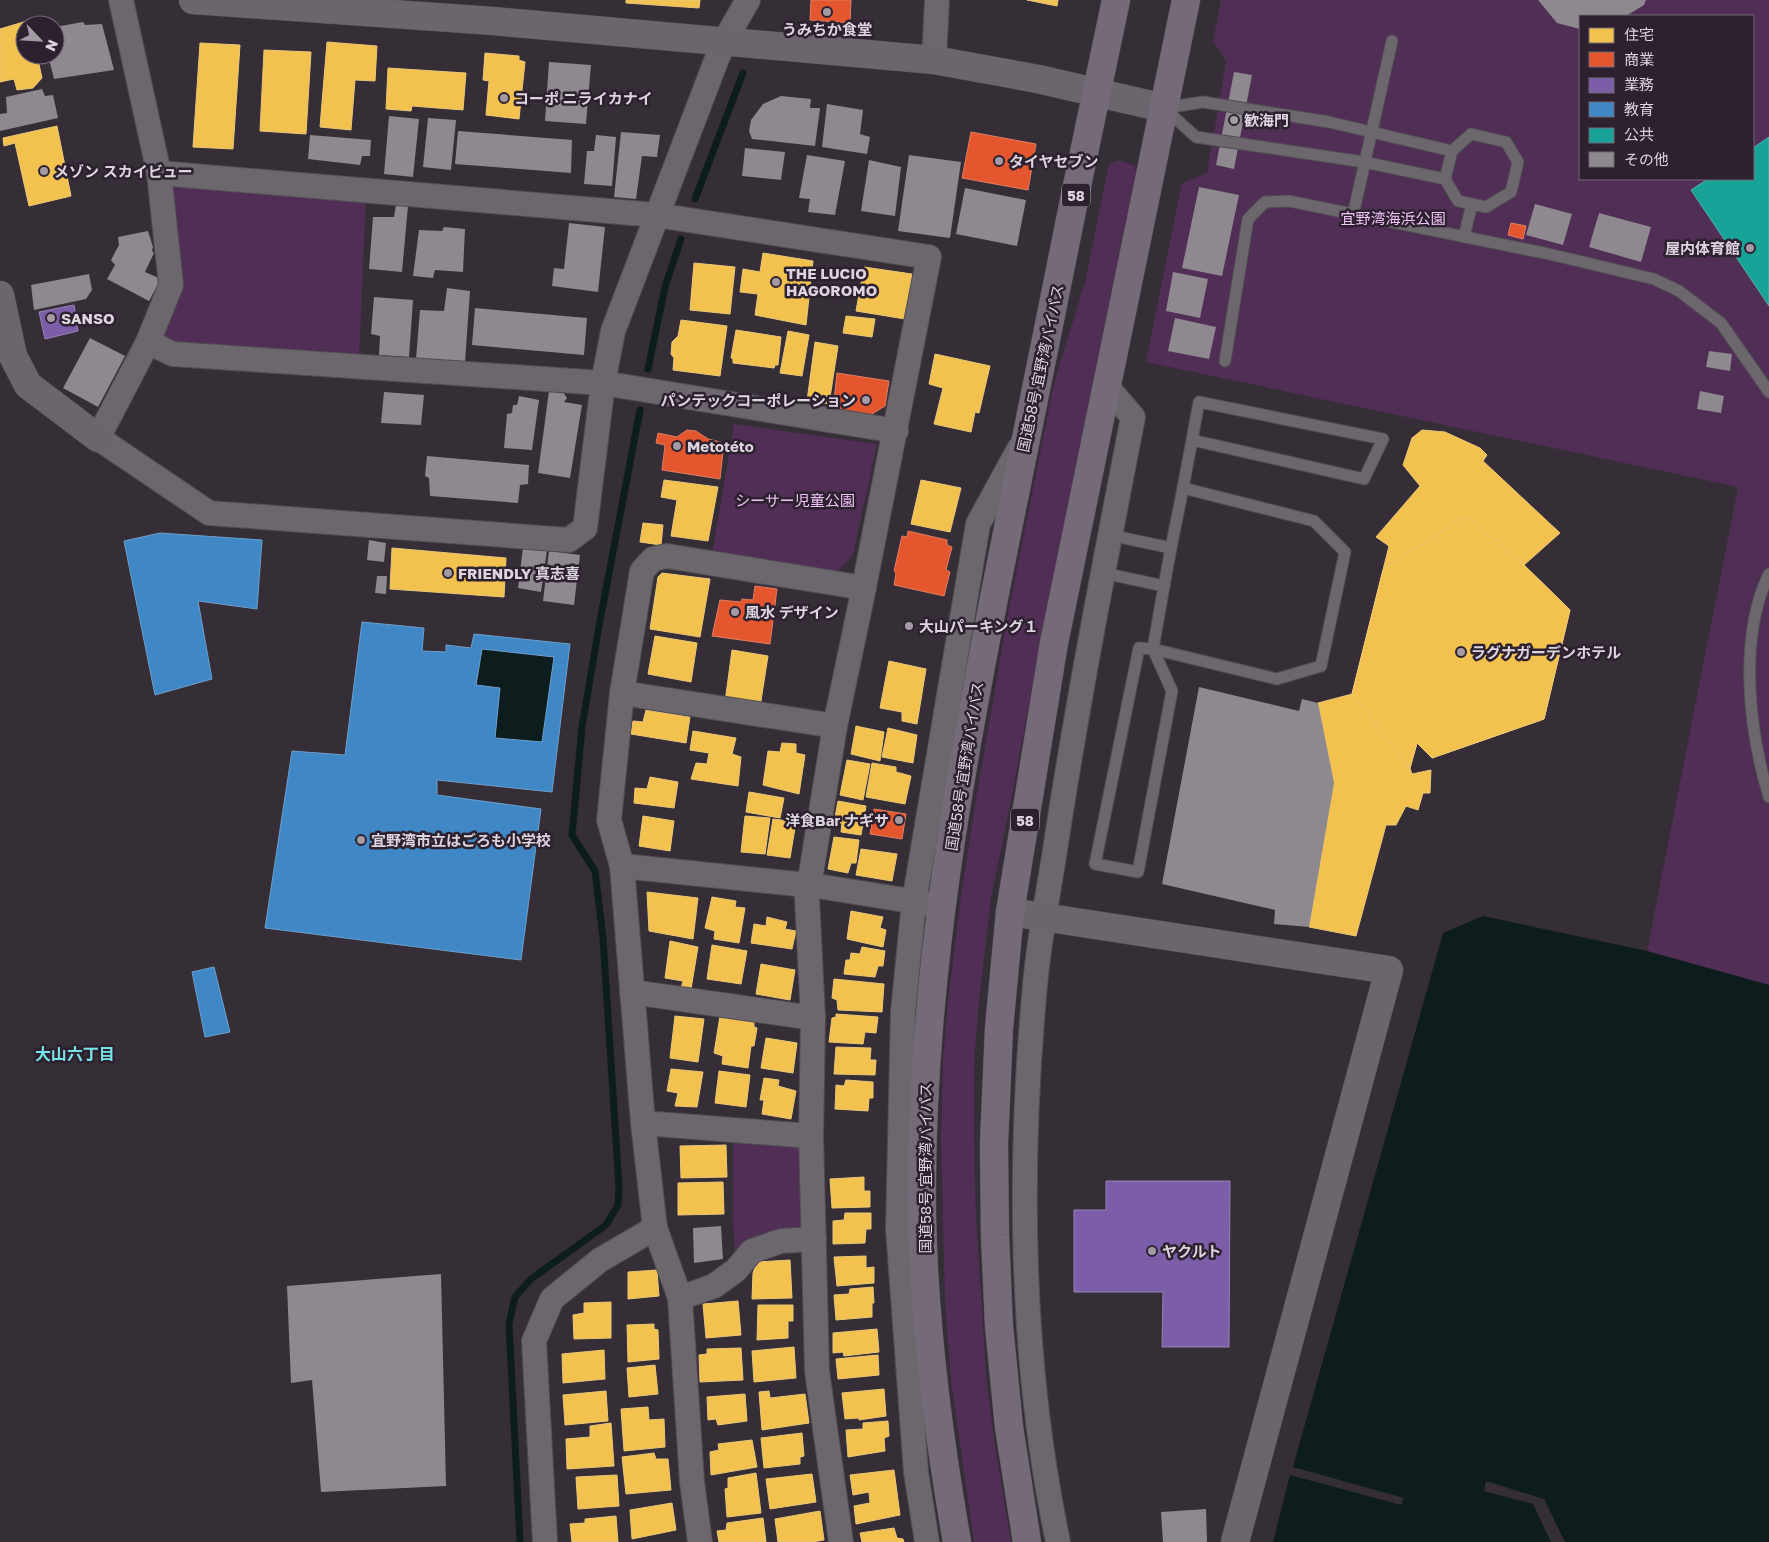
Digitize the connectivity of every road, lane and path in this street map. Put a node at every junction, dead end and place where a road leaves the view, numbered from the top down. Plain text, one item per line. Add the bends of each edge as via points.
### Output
1 (121, 0) edge
2 (193, 0) edge
3 (748, 0) edge
4 (937, 0) edge
5 (1116, 0) edge
6 (1186, 0) edge
7 (422, 8) edge
8 (725, 40) junction
9 (1392, 41) dead end
10 (934, 60) junction
11 (1097, 92) junction
12 (1164, 108) junction
13 (1372, 132) junction
14 (1452, 151) junction
15 (1364, 162) junction
16 (159, 173) junction
17 (1445, 179) junction
18 (1472, 204) junction
19 (656, 215) junction
20 (1353, 215) junction
21 (1464, 238) junction
22 (0, 295) edge
23 (148, 342) junction
24 (1225, 361) dead end
25 (603, 384) junction
26 (1107, 387) junction
27 (1769, 392) edge
28 (896, 431) junction
29 (98, 438) junction
30 (1026, 438) junction
31 (1192, 440) junction
32 (1183, 488) junction
33 (1110, 535) junction
34 (1171, 548) junction
35 (1103, 573) junction
36 (1769, 574) edge
37 (1164, 586) junction
38 (864, 588) junction
39 (1153, 649) junction
40 (622, 693) junction
41 (835, 726) junction
42 (1769, 797) edge
43 (622, 866) junction
44 (808, 885) junction
45 (914, 902) junction
46 (942, 906) junction
47 (1010, 912) junction
48 (1045, 917) junction
49 (632, 992) junction
50 (813, 1018) junction
51 (643, 1123) junction
52 (811, 1136) junction
53 (655, 1228) junction
54 (814, 1239) junction
55 (680, 1298) junction
56 (545, 1542) edge
57 (700, 1542) edge
58 (841, 1542) edge
59 (927, 1542) edge
60 (957, 1542) edge
61 (1027, 1542) edge
62 (1058, 1542) edge
63 (1235, 1542) edge

1 - 16 street
2 - 7 street
3 - 8 street
4 - 10 street
5 - 11 highway, 国道58号 宜野湾バイパス / 58
6 - 12 highway, 58
7 - 8 street
8 - 10 street
8 - 19 street
9 - 13 lane
10 - 11 street
11 - 12 street
11 - 30 highway, 国道58号 宜野湾バイパス / 58
12 - 13 lane via 1203,102
12 - 15 lane via 1196,137
12 - 26 highway, 58
13 - 14 lane
13 - 15 lane
14 - 17 lane
14 - 18 lane via 1471,134 1506,142 1518,162 1510,192 1486,207
15 - 17 lane
15 - 20 lane
16 - 19 street
16 - 23 street via 171,285
17 - 18 lane via 1458,202
18 - 21 lane
19 - 25 street via 613,331
19 - 28 street via 929,257
20 - 21 lane
20 - 24 lane via 1289,201 1265,202 1248,220
21 - 27 lane via 1654,279 1679,291 1721,323
22 - 29 street via 13,356 28,385
23 - 25 street via 173,354
23 - 29 street
25 - 28 street
25 - 29 street via 585,528 570,540 209,513
26 - 33 street via 1134,418
26 - 47 highway, 58 via 1054,643
28 - 38 street
30 - 45 street via 978,524
30 - 46 highway, 国道58号 宜野湾バイパス / 58 via 981,662
31 - 31 lane via 1200,402 1383,439 1364,479
31 - 32 lane
32 - 34 lane
32 - 39 lane via 1314,521 1346,552 1322,666 1277,679
33 - 34 lane
33 - 35 street
34 - 37 lane
35 - 37 lane
35 - 48 street via 1071,742
36 - 42 lane via 1762,589 1749,651 1753,730
37 - 39 lane
38 - 40 street via 668,556 653,559 642,571
38 - 41 street
39 - 39 lane via 1139,648 1094,864 1138,872 1172,691
40 - 41 street
40 - 43 street via 609,820
41 - 44 street
43 - 44 street
43 - 49 street
44 - 45 street
44 - 50 street
45 - 46 street
45 - 59 street via 903,1012 898,1229 916,1472
46 - 60 highway, 国道58号 宜野湾バイパス / 58 via 929,1006 922,1215 938,1426
47 - 48 street
47 - 61 highway, 58 via 998,1028 995,1235 999,1326 1009,1427
48 - 62 street via 1027,1086 1024,1185 1029,1335
48 - 63 street via 1389,970
49 - 50 street
49 - 51 street
50 - 52 street
51 - 52 street
51 - 53 street
52 - 54 street
53 - 55 street
53 - 56 street via 600,1260 552,1299 534,1341
54 - 55 street via 781,1241 752,1251 736,1270 714,1286
54 - 58 street via 817,1371
55 - 57 street via 692,1482

